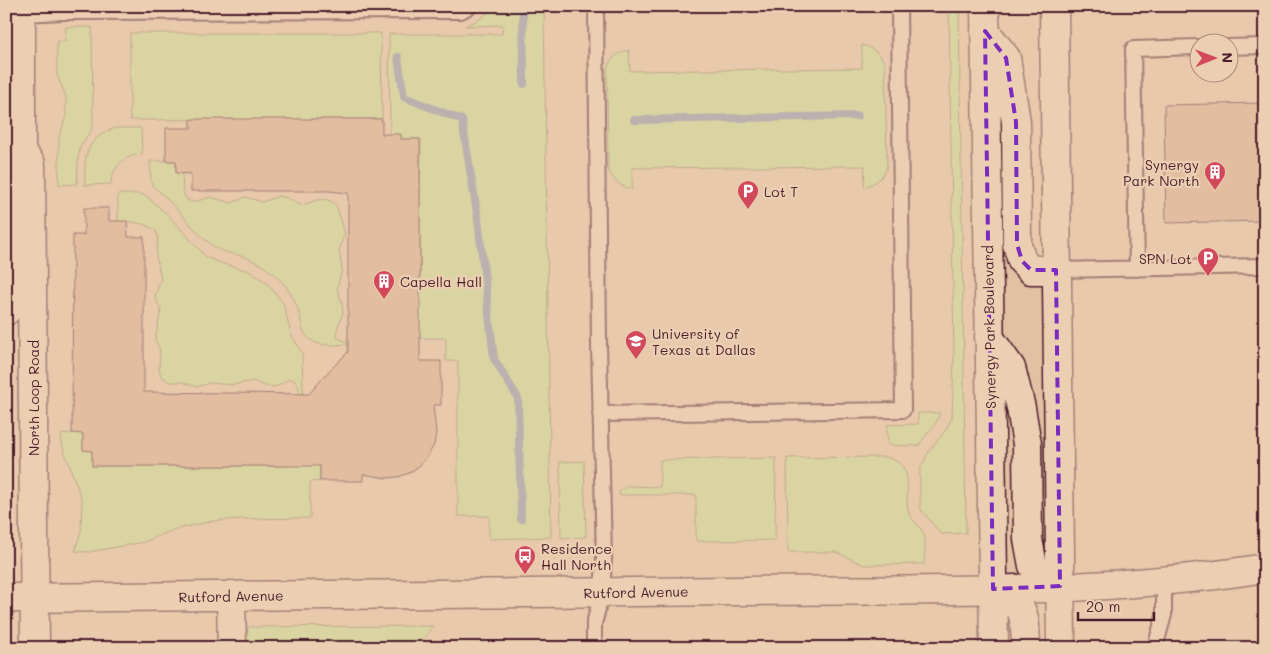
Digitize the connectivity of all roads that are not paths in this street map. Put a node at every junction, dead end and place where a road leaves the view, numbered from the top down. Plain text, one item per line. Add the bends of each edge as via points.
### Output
1 (470, 6) edge
2 (596, 6) edge
3 (899, 6) edge
4 (1054, 6) edge
5 (278, 9) edge
6 (21, 10) edge
7 (80, 10) edge
8 (985, 19) edge
9 (1265, 46) edge
10 (1188, 47) edge
11 (1238, 47) edge
12 (16, 143) edge
13 (1265, 266) edge
14 (1137, 269) junction
15 (1056, 270) junction
16 (6, 310) edge
17 (989, 337) junction
18 (600, 414) junction
19 (1265, 568) edge
20 (1164, 581) junction
21 (1060, 586) junction
22 (993, 589) junction
23 (602, 593) junction
24 (231, 596) junction
25 (6, 598) edge
26 (34, 598) junction
27 (35, 648) edge
28 (232, 648) edge
29 (594, 648) edge
30 (994, 648) edge
31 (1026, 648) edge
32 (1061, 648) edge
33 (1155, 648) edge

1 - 5 lane via 461,12
2 - 18 lane
3 - 18 lane via 903,410
4 - 15 street
5 - 7 lane
6 - 7 lane
6 - 12 street, North Loop Road
8 - 15 street via 1006,58 1016,122 1017,244 1022,261 1031,270
8 - 17 street, Synergy Park Boulevard
9 - 11 lane
10 - 14 lane via 1133,49
12 - 16 street, North Loop Road via 12,163
12 - 26 street, North Loop Road via 31,164
13 - 14 lane
14 - 15 lane
15 - 21 street
17 - 21 street via 1011,368 1021,408 1027,444 1028,539 1033,566 1046,579
17 - 22 street, Synergy Park Boulevard
18 - 23 lane
19 - 20 street, Rutford Avenue
20 - 21 street, Rutford Avenue
20 - 33 lane via 1164,616
21 - 22 street, Rutford Avenue
21 - 32 street
22 - 23 street, Rutford Avenue
22 - 30 street, Synergy Park Boulevard
22 - 31 street via 1008,596 1022,609
23 - 24 street, Rutford Avenue
23 - 29 lane via 594,624
24 - 26 street, Rutford Avenue
24 - 28 street
25 - 26 street, Rutford Avenue
26 - 27 street, North Loop Road

